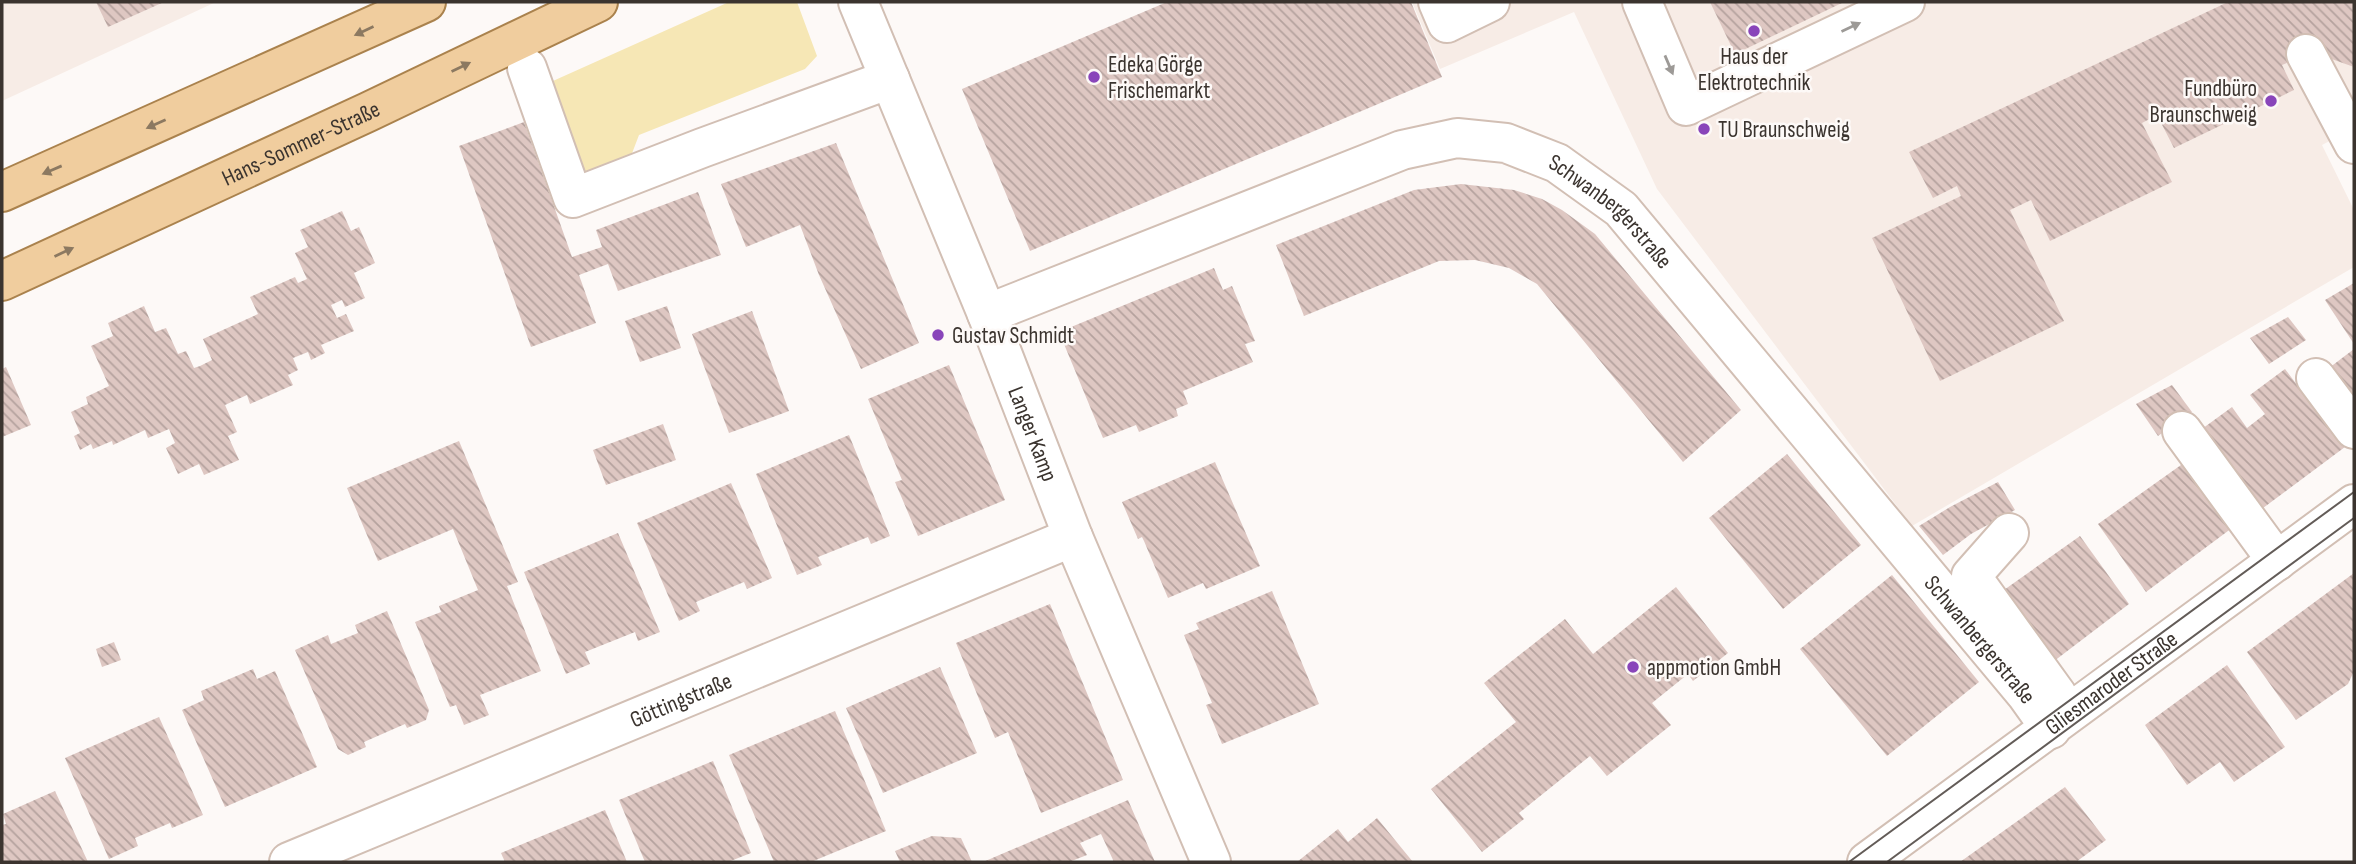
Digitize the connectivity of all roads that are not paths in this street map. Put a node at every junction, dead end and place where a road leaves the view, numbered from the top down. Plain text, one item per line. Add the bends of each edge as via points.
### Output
1 (426, 2) edge
2 (598, 2) edge
3 (858, 2) edge
4 (1438, 2) edge
5 (1490, 2) edge
6 (1642, 2) edge
7 (1905, 2) edge
8 (2306, 54) dead end
9 (527, 68) dead end
10 (890, 79) junction
11 (2351, 138) edge
12 (2, 192) edge
13 (2, 281) edge
14 (986, 314) junction
15 (2316, 378) dead end
16 (2354, 429) edge
17 (2182, 431) dead end
18 (2354, 504) edge
19 (2010, 533) dead end
20 (1073, 537) junction
21 (2277, 561) junction
22 (2061, 721) junction
23 (289, 862) edge
24 (1211, 862) edge
25 (1867, 862) edge

1 -> 12 main road
13 -> 2 main road, Hans-Sommer-Straße
3 - 10 street, Langer Kamp
4 - 5 street via 1447,23
6 -> 7 street via 1686,106
8 - 11 street
9 - 10 street via 573,198
10 - 14 street, Langer Kamp
14 - 20 street, Langer Kamp
14 - 22 street, Schwanbergerstraße via 1402,150 1457,138 1506,143 1557,163 1621,209 2026,694
15 - 16 street
17 - 21 street
18 - 21 street, Gliesmaroder Straße
19 - 22 street via 1971,576
20 - 23 street, Göttingstraße
20 - 24 street, Langer Kamp
21 - 22 street, Gliesmaroder Straße
22 - 25 street, Gliesmaroder Straße

